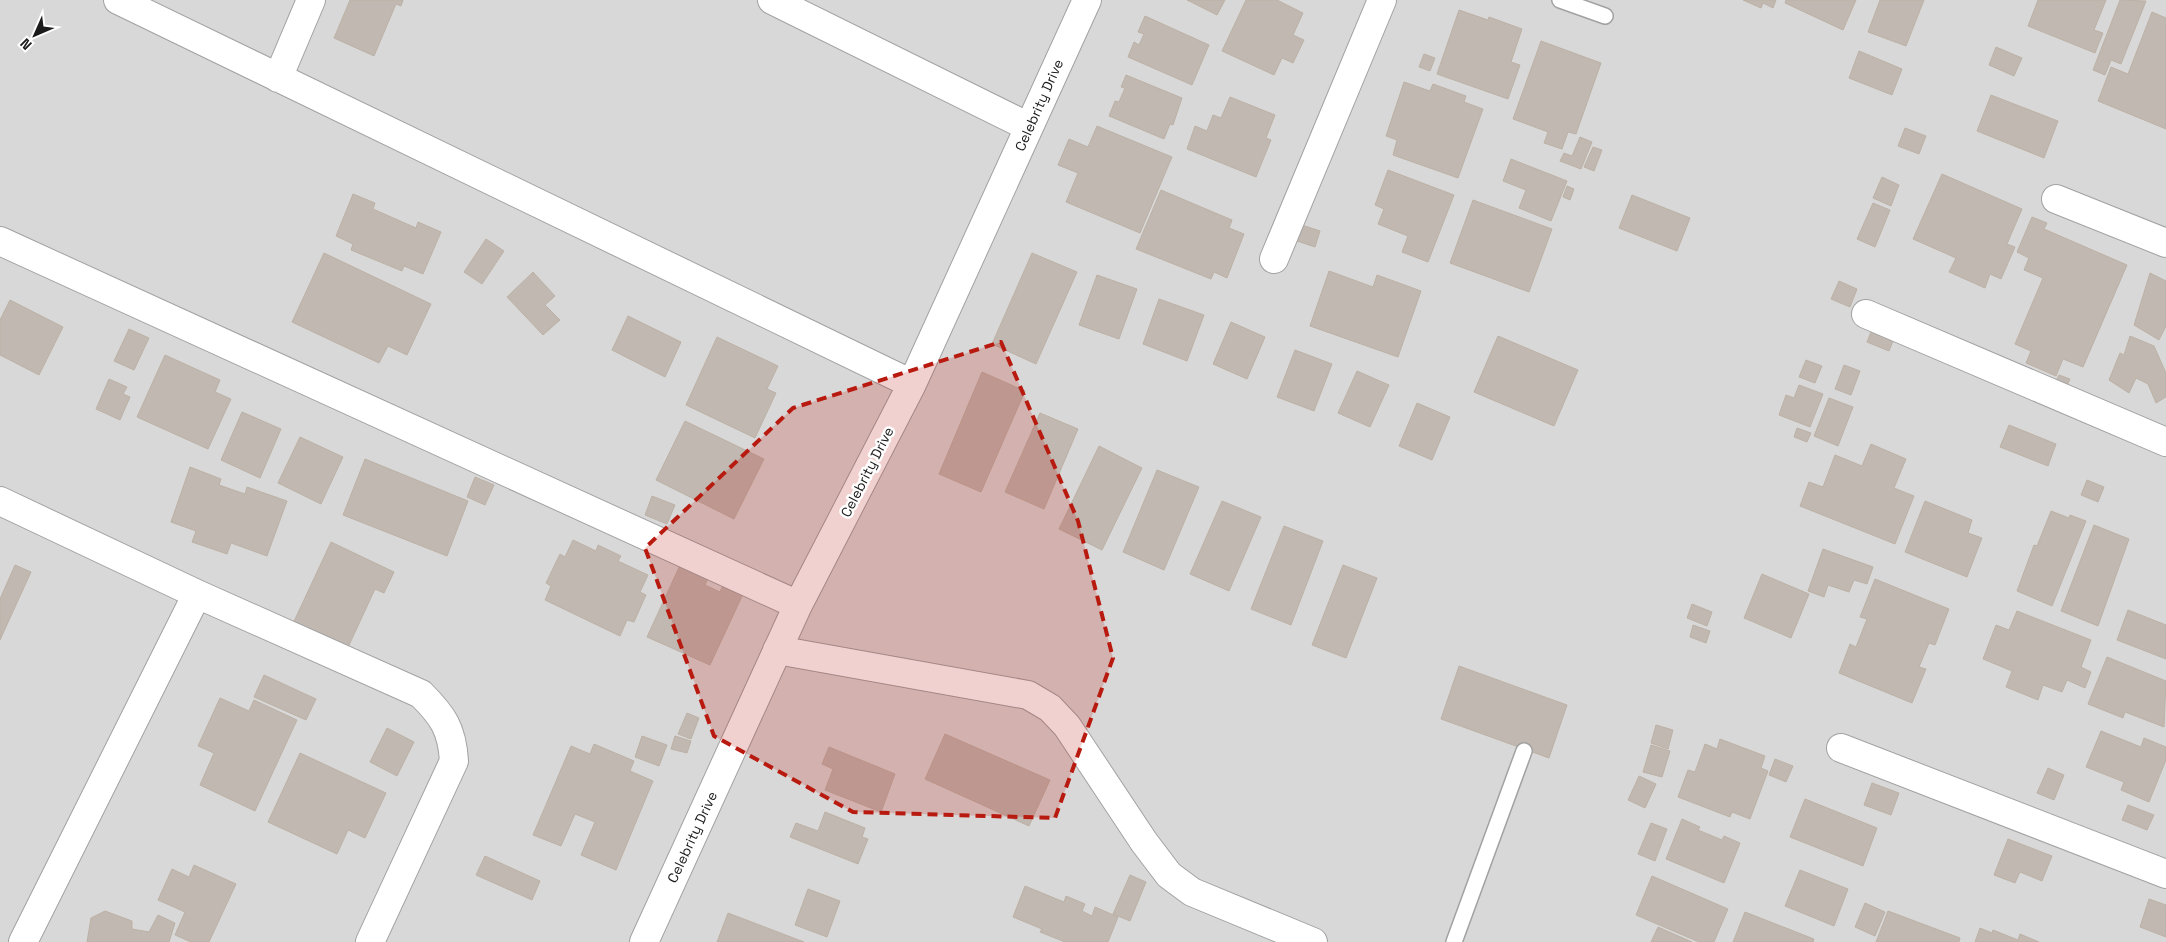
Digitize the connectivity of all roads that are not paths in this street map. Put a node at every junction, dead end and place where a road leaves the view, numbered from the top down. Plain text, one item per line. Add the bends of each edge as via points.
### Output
1 (311, 0) edge
2 (772, 0) edge
3 (1087, 0) edge
4 (1382, 0) edge
5 (1560, 0) edge
6 (122, 1) edge
7 (1605, 16) dead end
8 (278, 78) junction
9 (1030, 127) junction
10 (2056, 199) dead end
11 (0, 241) edge
12 (2166, 243) edge
13 (1274, 259) dead end
14 (1866, 314) dead end
15 (912, 384) junction
16 (2166, 442) edge
17 (0, 501) edge
18 (197, 594) junction
19 (798, 605) junction
20 (777, 650) junction
21 (1841, 748) dead end
22 (1524, 751) dead end
23 (2166, 874) edge
24 (23, 942) edge
25 (370, 942) edge
26 (644, 942) edge
27 (1313, 942) edge
28 (1454, 942) edge

1 - 8 street
2 - 9 street
3 - 9 street, Celebrity Drive
4 - 13 street
5 - 7 lane
6 - 8 street
8 - 15 street
9 - 15 street, Celebrity Drive
10 - 12 street
11 - 19 street
14 - 16 street
15 - 19 street, Celebrity Drive
17 - 18 street
18 - 24 street
18 - 25 street via 421,694 441,713 453,739 454,761
19 - 20 street, Celebrity Drive
20 - 26 street, Celebrity Drive
20 - 27 street via 1028,695 1050,708 1067,726 1169,875 1192,892
21 - 23 street
22 - 28 lane

